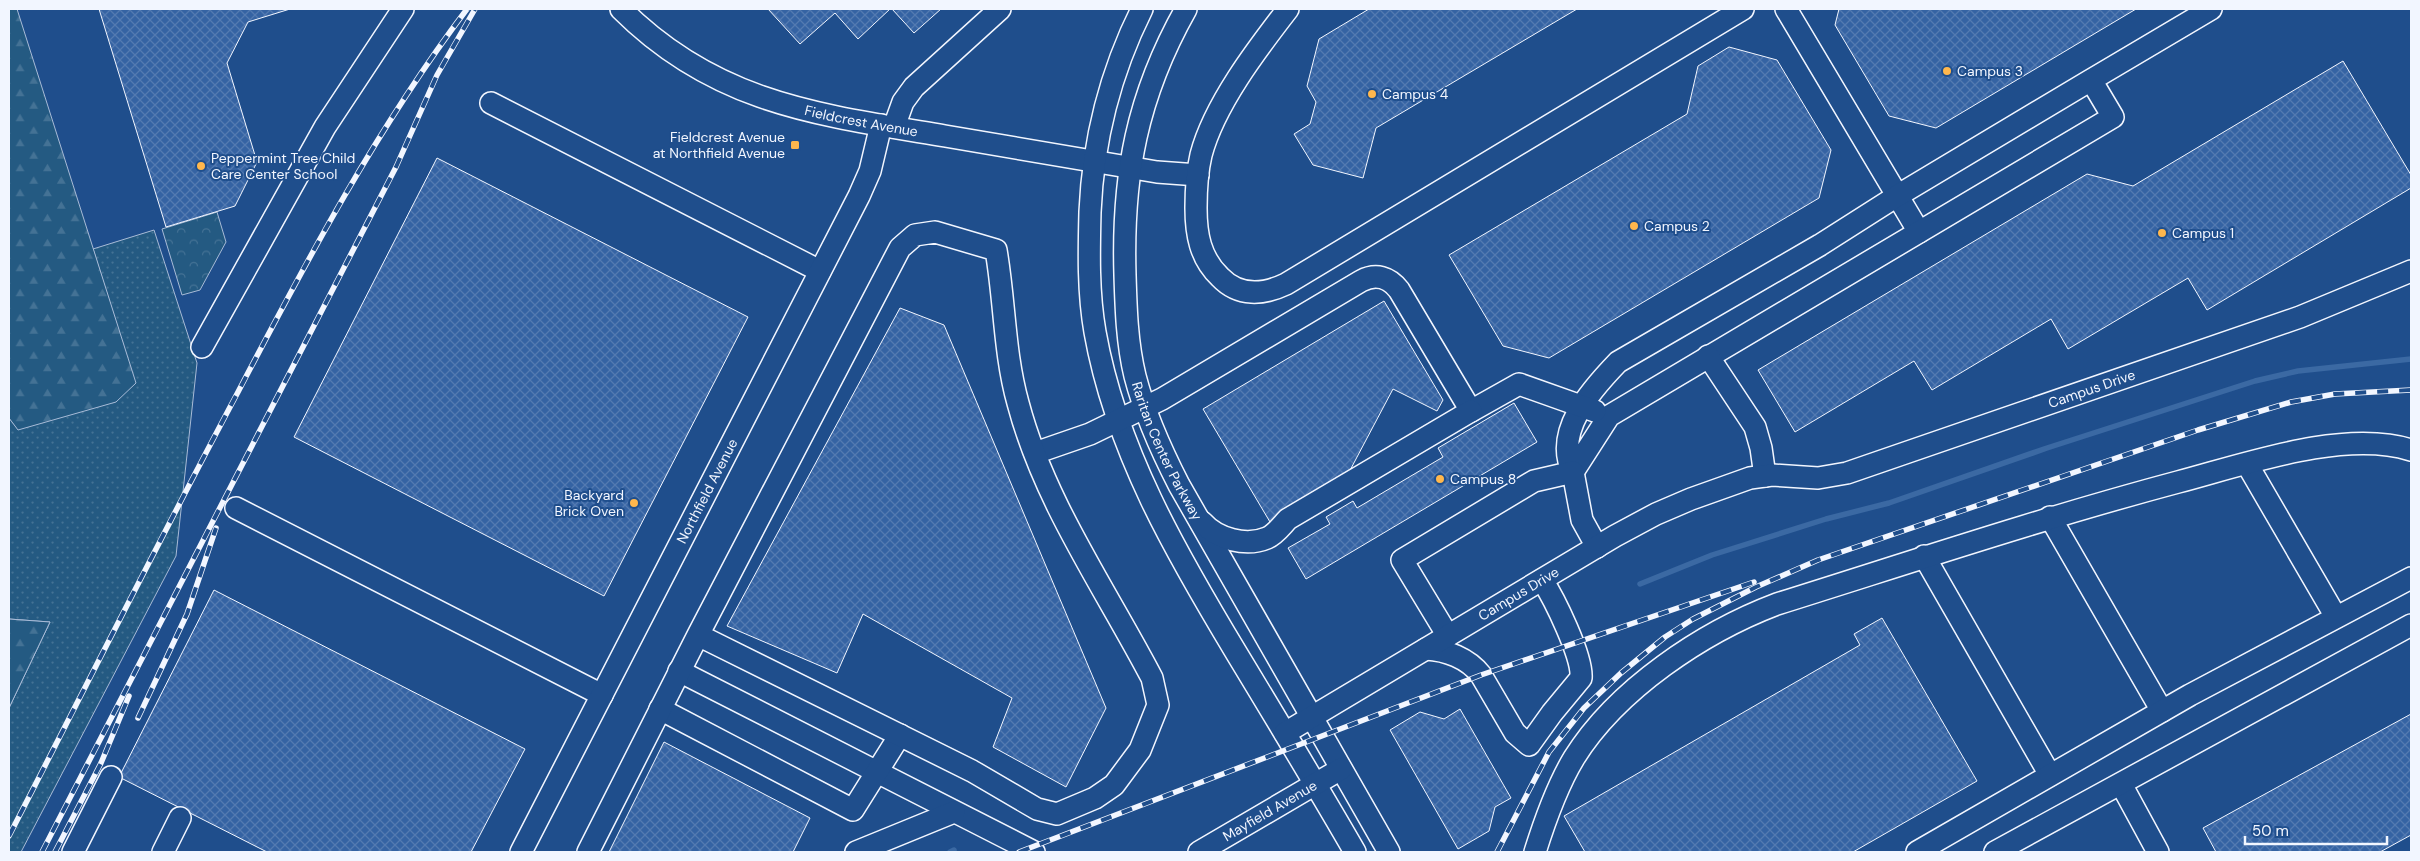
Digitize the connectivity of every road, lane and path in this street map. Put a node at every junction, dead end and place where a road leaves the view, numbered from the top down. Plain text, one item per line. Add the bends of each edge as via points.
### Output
1 (403, 9) edge
2 (621, 9) edge
3 (1000, 9) edge
4 (1142, 9) edge
5 (1186, 9) edge
6 (1288, 9) edge
7 (1743, 9) edge
8 (1786, 9) edge
9 (2211, 9) edge
10 (2091, 80) junction
11 (491, 103) dead end
12 (887, 126) junction
13 (1094, 162) junction
14 (1129, 168) junction
15 (1198, 175) junction
16 (1897, 196) junction
17 (1919, 232) junction
18 (820, 271) junction
19 (2411, 271) edge
20 (202, 347) dead end
21 (1708, 356) junction
22 (1582, 407) junction
23 (1145, 408) junction
24 (1471, 411) junction
25 (1609, 416) junction
26 (1118, 422) junction
27 (2411, 450) edge
28 (1036, 454) junction
29 (2247, 464) junction
30 (1573, 472) junction
31 (1765, 476) junction
32 (236, 508) dead end
33 (1196, 515) junction
34 (2050, 517) junction
35 (1597, 547) junction
36 (1924, 556) junction
37 (2411, 578) edge
38 (1542, 580) junction
39 (2336, 618) junction
40 (2411, 625) edge
41 (698, 635) junction
42 (1448, 636) junction
43 (1426, 649) junction
44 (679, 671) junction
45 (602, 695) junction
46 (660, 709) junction
47 (2162, 711) junction
48 (1312, 717) junction
49 (1284, 733) junction
50 (900, 735) junction
51 (1341, 769) junction
52 (878, 773) junction
53 (2050, 775) junction
54 (111, 777) dead end
55 (1315, 784) junction
56 (2121, 784) junction
57 (954, 812) junction
58 (180, 818) dead end
59 (73, 852) edge
60 (163, 852) edge
61 (521, 852) edge
62 (588, 852) edge
63 (856, 852) edge
64 (1034, 852) edge
65 (1199, 852) edge
66 (1355, 852) edge
67 (1390, 852) edge
68 (1535, 852) edge
69 (1917, 852) edge
70 (1995, 852) edge
71 (2158, 852) edge

1 - 20 street via 325,127
2 - 12 street, Fieldcrest Avenue via 665,46 727,84 793,108
3 - 12 street, Northfield Avenue via 914,87
4 - 13 street via 1114,74
5 - 14 street, Raritan Center Parkway via 1153,78 1137,126
6 - 15 street via 1229,96 1207,138
7 - 15 street via 1286,284 1270,290 1249,293 1236,289 1223,281 1207,261 1196,228
8 - 16 street
9 - 10 street
10 - 16 street
10 - 17 street via 2113,116
11 - 18 street
12 - 13 street, Fieldcrest Avenue
12 - 18 street, Northfield Avenue via 870,172
13 - 14 street, Fieldcrest Avenue
13 - 26 street via 1089,236 1093,316 1102,366
14 - 15 street, Fieldcrest Avenue
14 - 23 street, Raritan Center Parkway via 1124,239 1126,310 1129,344
16 - 17 street
16 - 22 street via 1820,245 1618,362 1593,388
17 - 21 street
18 - 45 street, Northfield Avenue
19 - 31 street, Campus Drive via 2300,317 1847,473 1818,478
21 - 25 street
21 - 31 street via 1755,427
22 - 24 street via 1520,384
22 - 25 street
22 - 30 street via 1573,422 1568,449 1568,461
23 - 24 street via 1373,276 1391,280 1399,290
23 - 26 street
23 - 33 street, Raritan Center Parkway via 1165,459
24 - 33 street via 1288,520 1268,538 1246,541 1227,538 1211,531
25 - 30 street
26 - 28 street
26 - 49 street via 1139,476 1169,535
27 - 29 street via 2388,444 2357,443 2317,448
28 - 41 street via 1018,406 1008,362 996,250 935,232 915,236 900,248
28 - 50 street via 1064,520 1152,678 1158,705 1140,750 1114,785 1095,798 1057,814 1037,809 972,771
29 - 34 street
29 - 39 street
30 - 35 street via 1582,520
30 - 42 street via 1534,481 1402,560
31 - 35 street, Campus Drive via 1750,478 1683,502
32 - 45 street
33 - 48 street, Raritan Center Parkway
34 - 36 street
34 - 47 street
35 - 38 street, Campus Drive
36 - 53 street
36 - 68 street via 1747,616 1690,648 1637,687 1596,728 1575,756 1561,783
37 - 39 street
38 - 42 street, Campus Drive
38 - 43 street via 1554,600 1580,663 1581,678 1529,745 1515,733 1474,667 1442,651
39 - 47 street
40 - 56 street
41 - 44 street
41 - 50 street
42 - 43 street, Campus Drive
43 - 48 street, Campus Drive
44 - 46 street
44 - 52 street
45 - 61 street, Northfield Avenue
46 - 52 street via 853,810
46 - 62 street
47 - 53 street
48 - 49 street, Campus Drive
48 - 51 street, Raritan Center Parkway
49 - 55 street
50 - 52 street
51 - 55 street, Mayfield Avenue
51 - 67 street, Raritan Center Parkway
52 - 57 street
53 - 69 street
54 - 59 street
55 - 65 street, Mayfield Avenue
55 - 66 street
56 - 70 street
56 - 71 street
57 - 63 street
57 - 64 street
58 - 60 street

